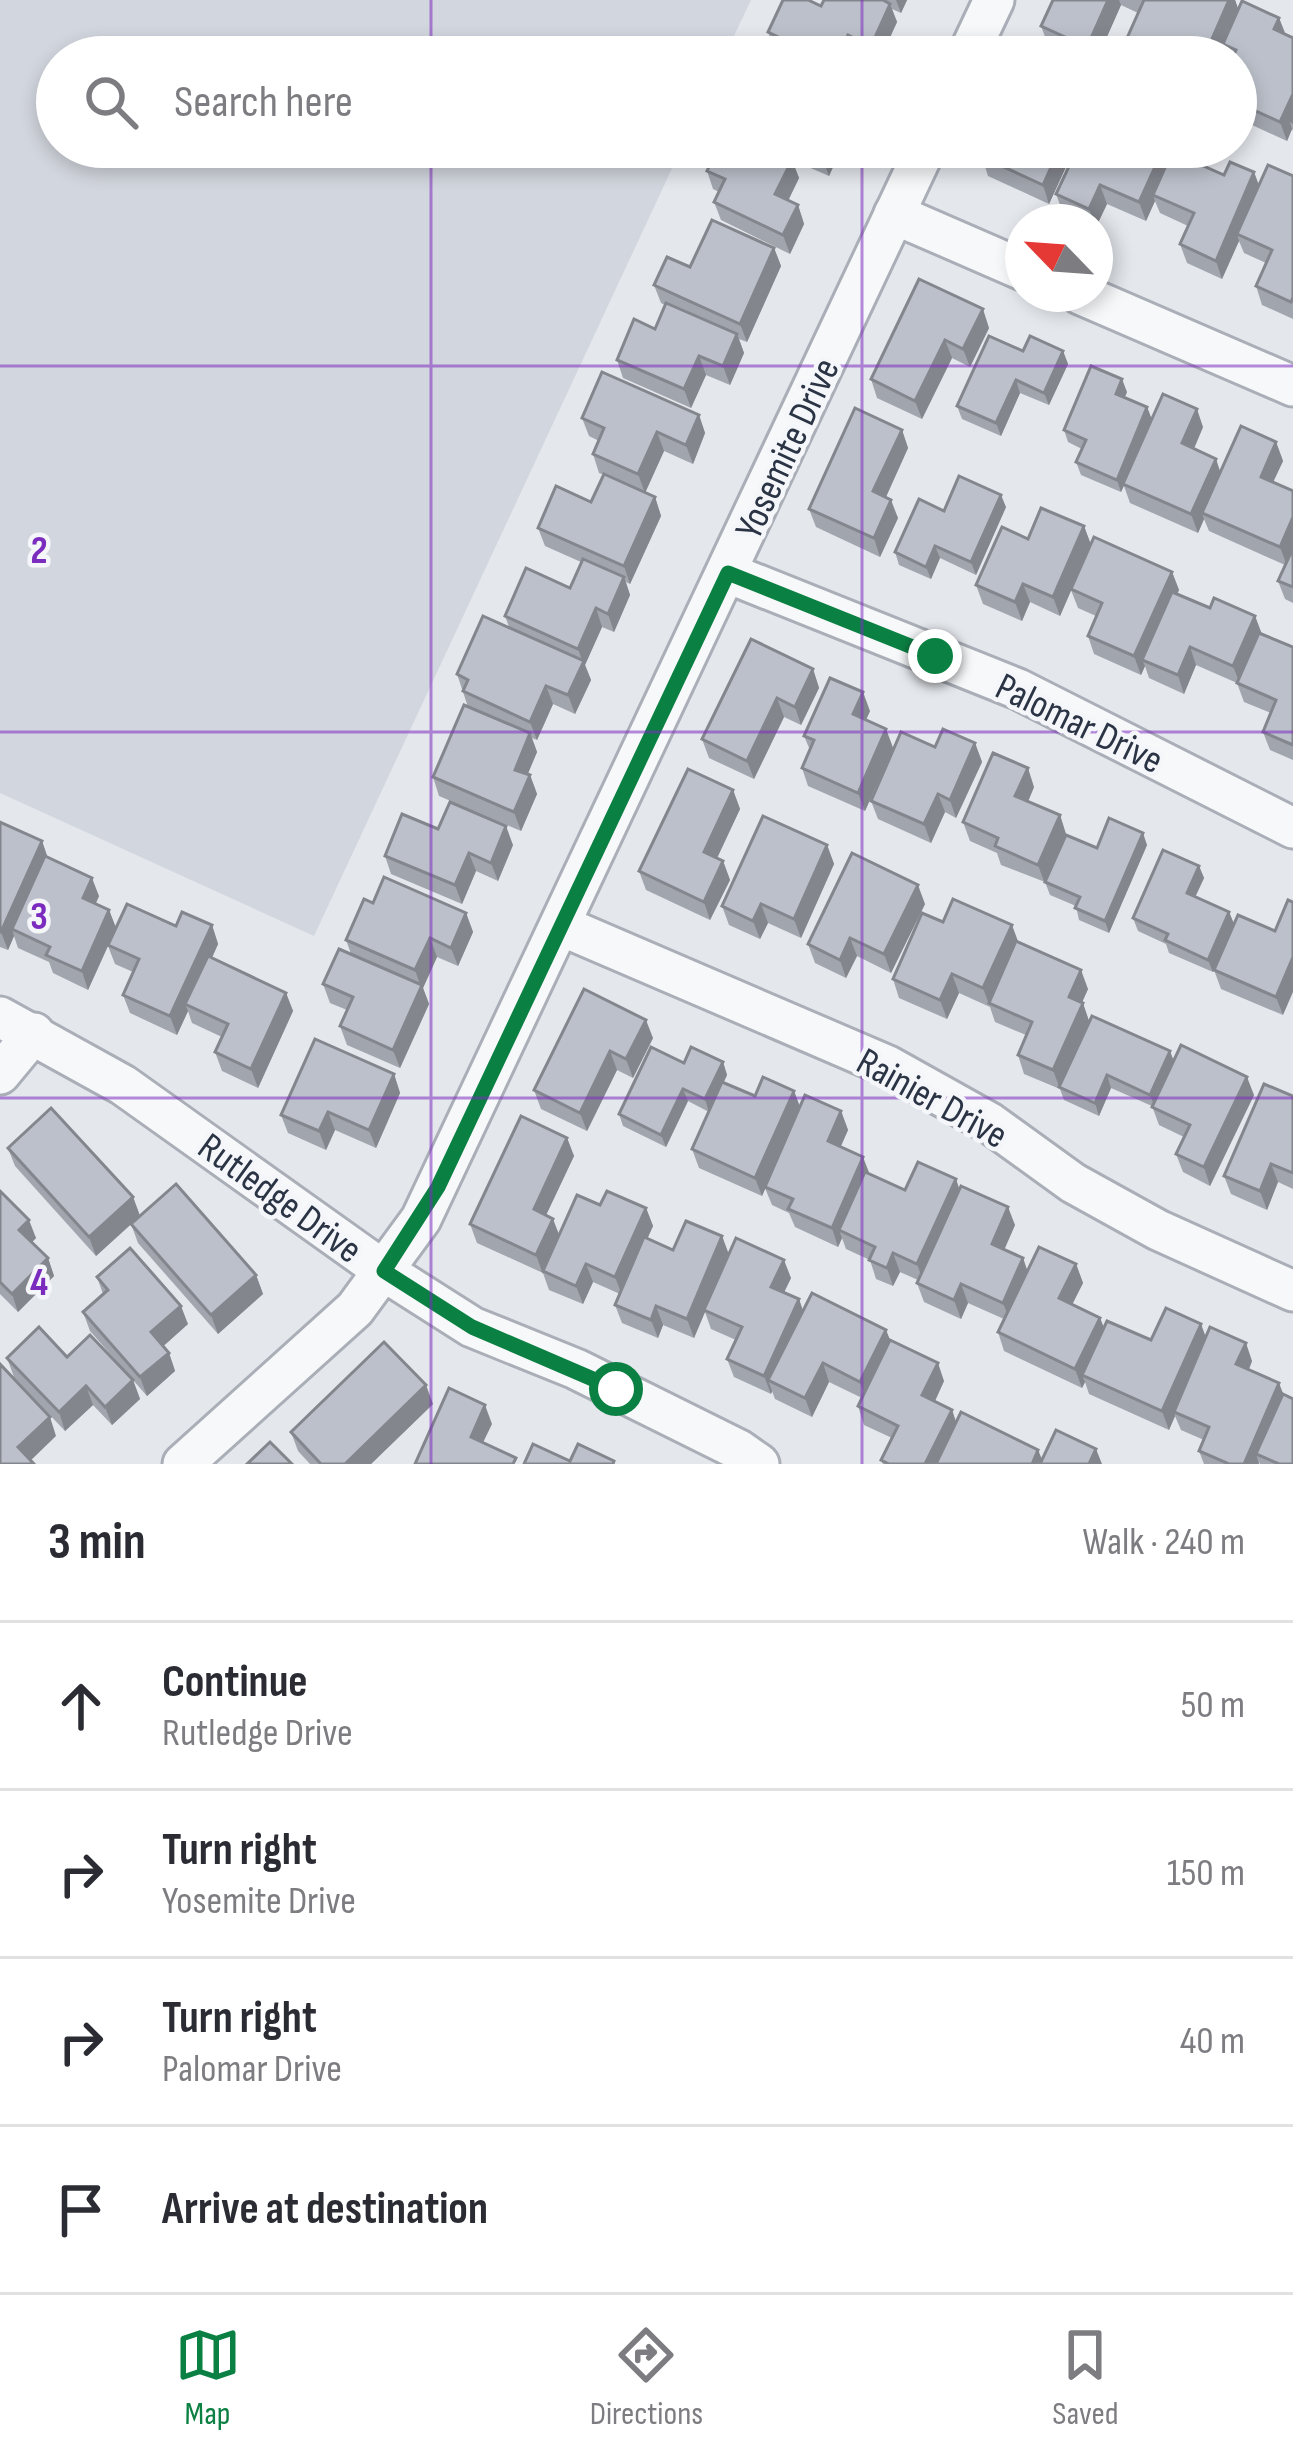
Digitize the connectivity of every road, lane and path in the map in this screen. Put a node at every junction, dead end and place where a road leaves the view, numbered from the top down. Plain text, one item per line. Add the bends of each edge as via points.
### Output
1 (994, 0) edge
2 (978, 36) edge
3 (916, 168) edge
4 (894, 214) junction
5 (1005, 261) edge
6 (1113, 308) edge
7 (1293, 386) edge
8 (728, 573) junction
9 (1293, 828) edge
10 (562, 926) junction
11 (17, 1025) edge
12 (0, 1074) edge
13 (384, 1271) junction
14 (1293, 1291) edge
15 (182, 1464) edge
16 (759, 1464) edge

1 - 2 street
3 - 4 street, Yosemite Drive
4 - 5 street
4 - 8 street, Yosemite Drive
6 - 7 street
8 - 9 street, Palomar Drive via 1018,689
8 - 10 street, Yosemite Drive
10 - 13 street, Yosemite Drive via 438,1187
10 - 14 street, Rainier Drive via 888,1066 1158,1231
11 - 12 street
11 - 13 street, Rutledge Drive via 123,1085
13 - 15 street, Yosemite Drive via 327,1336
13 - 16 street, Rutledge Drive via 472,1327 575,1369

